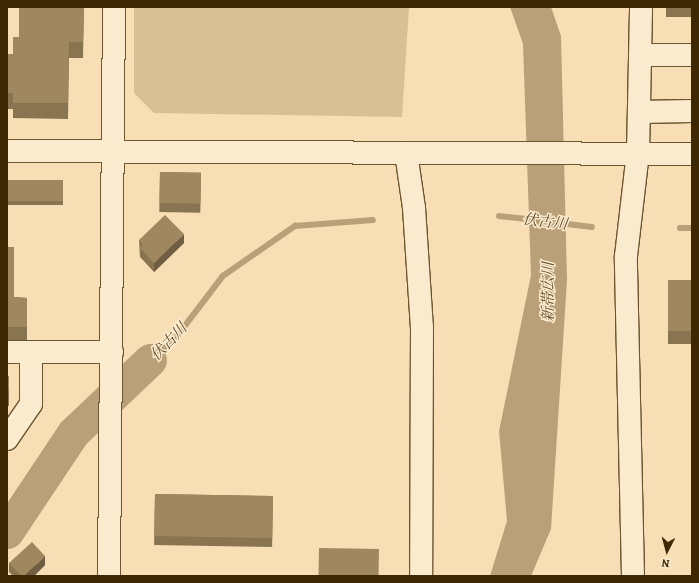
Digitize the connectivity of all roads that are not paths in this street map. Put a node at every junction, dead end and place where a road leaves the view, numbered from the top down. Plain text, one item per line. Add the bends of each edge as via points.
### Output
1 (114, 7) edge
2 (641, 7) edge
3 (640, 55) junction
4 (692, 55) edge
5 (692, 111) edge
6 (639, 112) junction
7 (7, 151) edge
8 (114, 152) junction
9 (406, 153) junction
10 (638, 154) junction
11 (692, 154) edge
12 (7, 352) edge
13 (31, 352) junction
14 (112, 355) junction
15 (7, 439) edge
16 (109, 576) edge
17 (421, 576) edge
18 (633, 576) edge

1 - 8 street
2 - 3 street
3 - 4 street
3 - 6 street
5 - 6 street
6 - 10 street
7 - 8 street
8 - 9 street
8 - 14 street
9 - 10 street
9 - 17 street via 414,208 422,327
10 - 11 street
10 - 18 street via 626,256
12 - 13 street
13 - 14 street
13 - 15 street via 31,404
14 - 16 street

